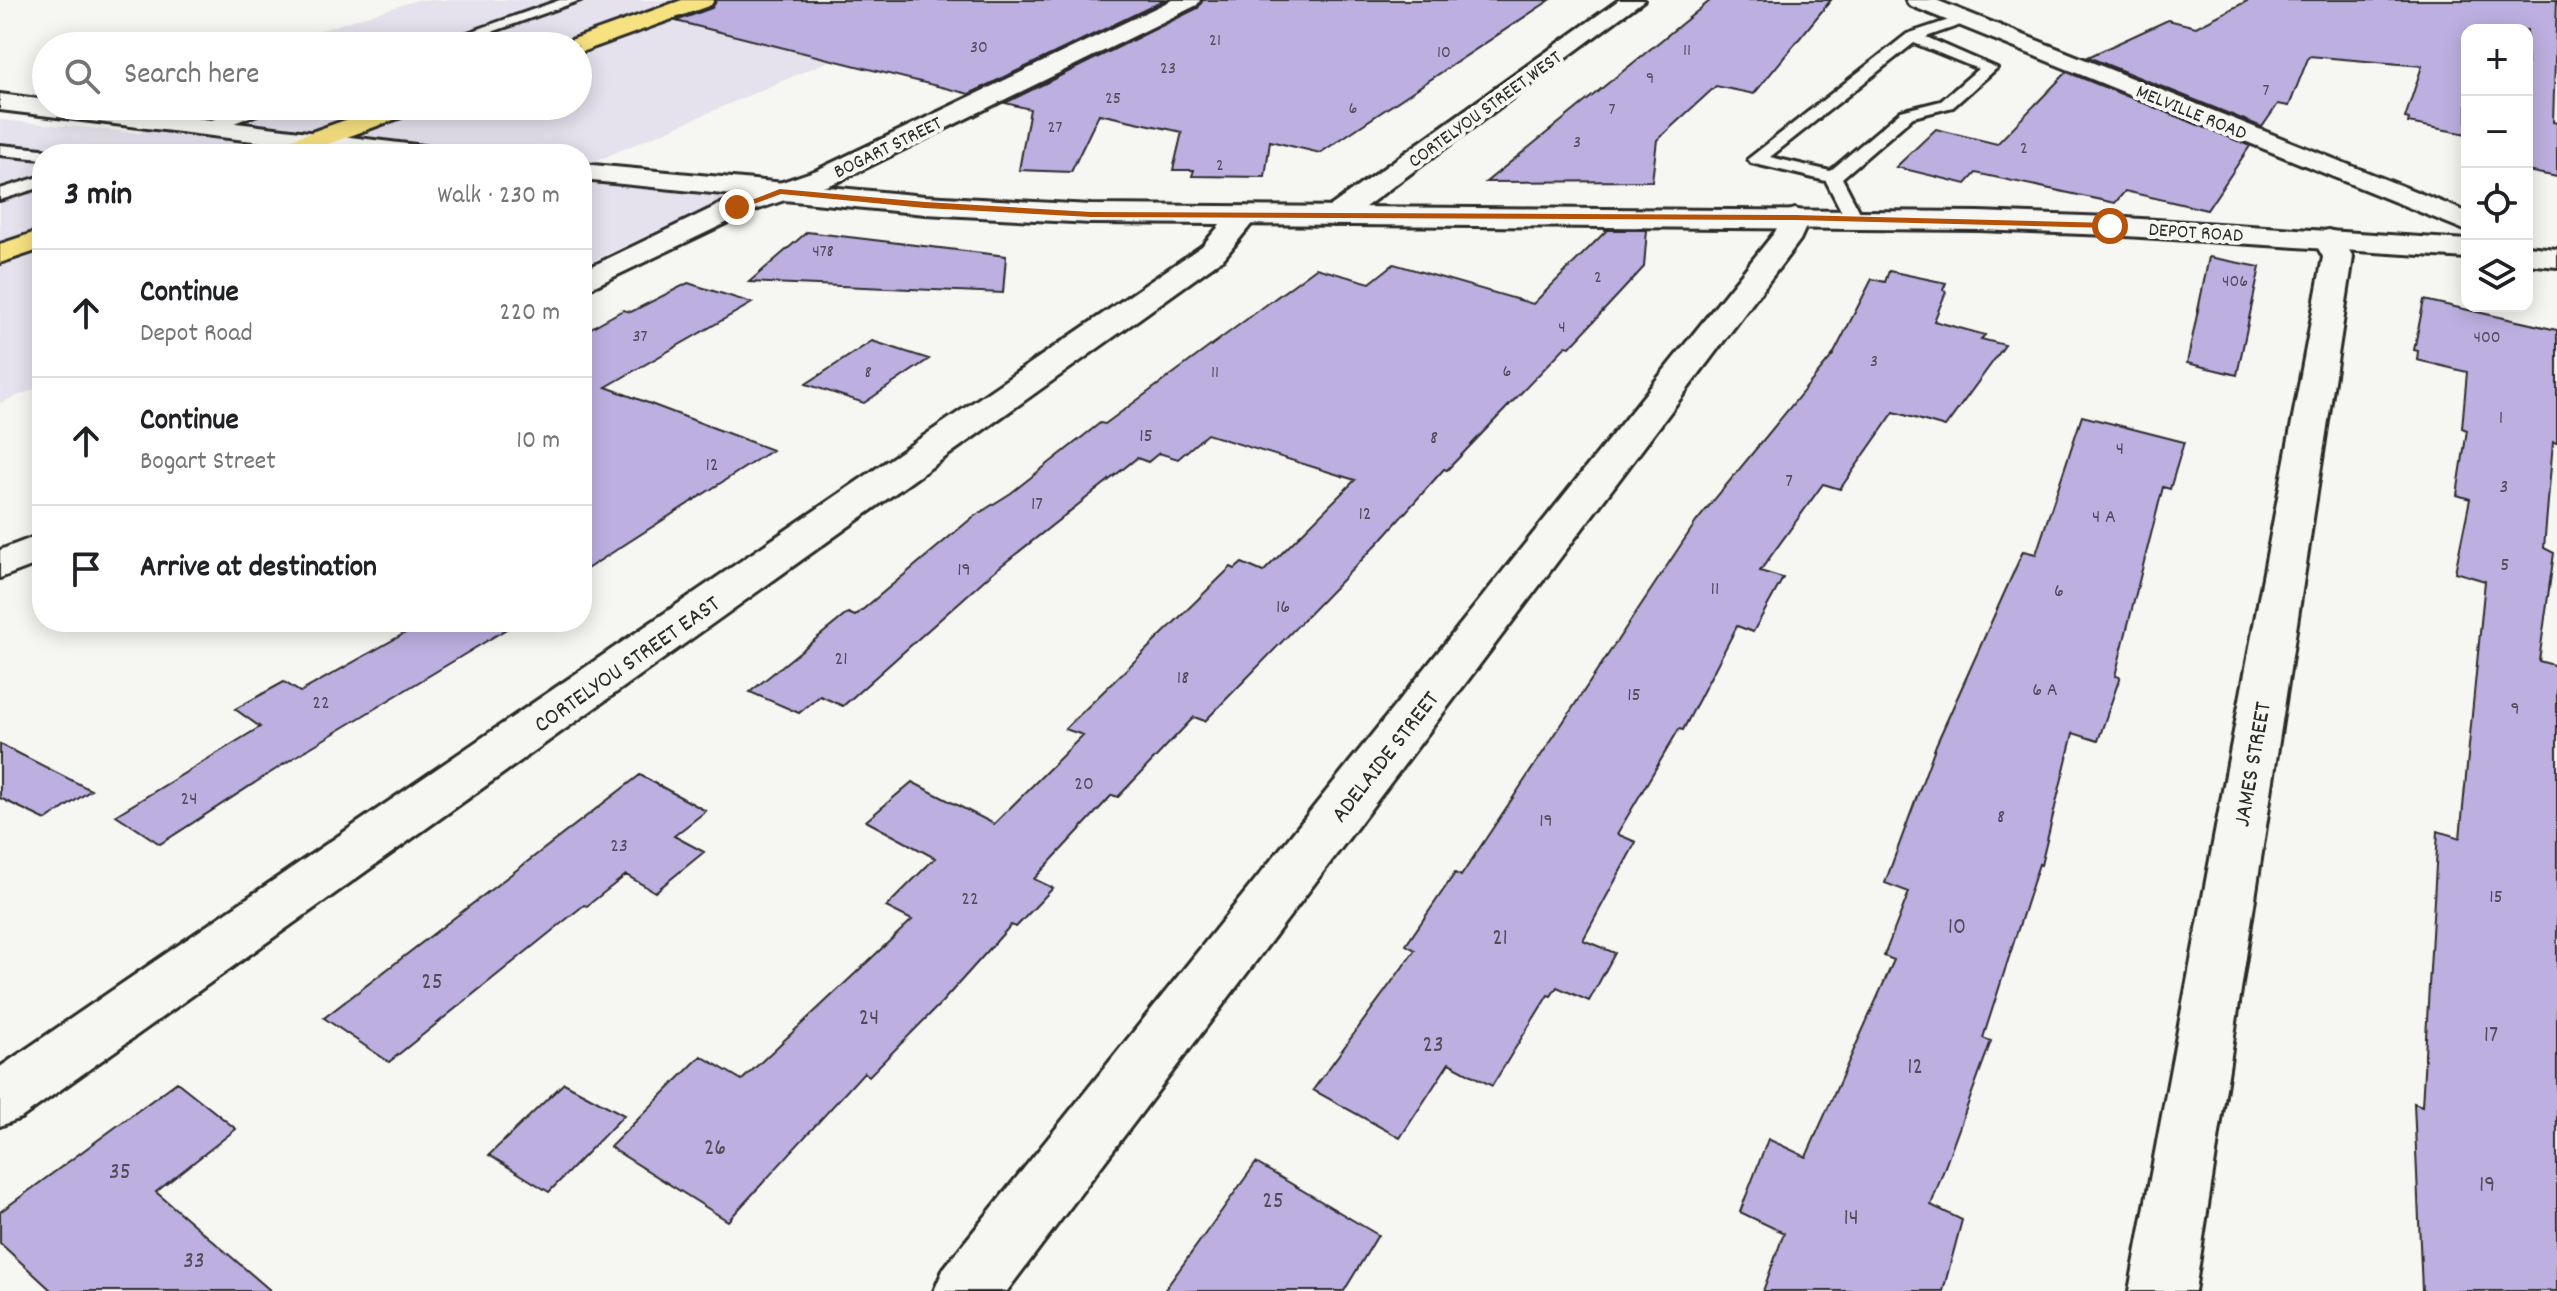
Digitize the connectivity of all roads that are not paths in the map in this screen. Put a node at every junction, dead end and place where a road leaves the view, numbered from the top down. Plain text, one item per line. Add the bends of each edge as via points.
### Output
1 (574, 0) edge
2 (703, 0) edge
3 (1189, 0) edge
4 (1633, 0) edge
5 (1917, 0) edge
6 (1964, 19) junction
7 (479, 32) edge
8 (1912, 37) junction
9 (592, 40) edge
10 (0, 102) edge
11 (32, 106) edge
12 (142, 120) edge
13 (229, 120) edge
14 (370, 120) edge
15 (205, 128) junction
16 (312, 141) junction
17 (304, 144) edge
18 (338, 144) edge
19 (0, 150) edge
20 (32, 153) edge
21 (592, 173) edge
22 (1833, 177) junction
23 (32, 184) edge
24 (780, 192) junction
25 (0, 195) edge
26 (1243, 216) junction
27 (1335, 216) junction
28 (1795, 218) junction
29 (1854, 218) junction
30 (2461, 220) edge
31 (2328, 239) junction
32 (32, 243) edge
33 (2461, 249) edge
34 (0, 254) edge
35 (592, 278) edge
36 (32, 551) edge
37 (0, 566) edge
38 (0, 1100) edge
39 (967, 1291) edge
40 (2162, 1291) edge

1 - 7 lane
2 - 9 main road
3 - 24 street, BOGART STREET via 827,176
4 - 27 street, CORTELYOU STREET WEST
5 - 6 street, MELVILLE ROAD
6 - 8 lane
6 - 30 street, MELVILLE ROAD
8 - 22 lane via 1757,159
8 - 22 lane via 1989,68 1947,104 1907,114
10 - 11 street
12 - 15 street
13 - 15 lane
14 - 16 main road
15 - 16 street
16 - 17 main road
16 - 18 street
19 - 20 lane
21 - 24 street, DEPOT ROAD
22 - 29 lane
23 - 25 lane
24 - 26 street, DEPOT ROAD via 1091,214
24 - 35 street, BOGART STREET via 737,207
26 - 27 street, DEPOT ROAD
26 - 38 street, CORTELYOU STREET EAST via 1213,252
27 - 28 street, DEPOT ROAD
28 - 29 street, DEPOT ROAD
28 - 39 street, ADELAIDE STREET via 1789,234
29 - 31 street, DEPOT ROAD
31 - 33 street, DEPOT ROAD
31 - 40 street, JAMES STREET via 2338,257
32 - 34 main road
36 - 37 street

